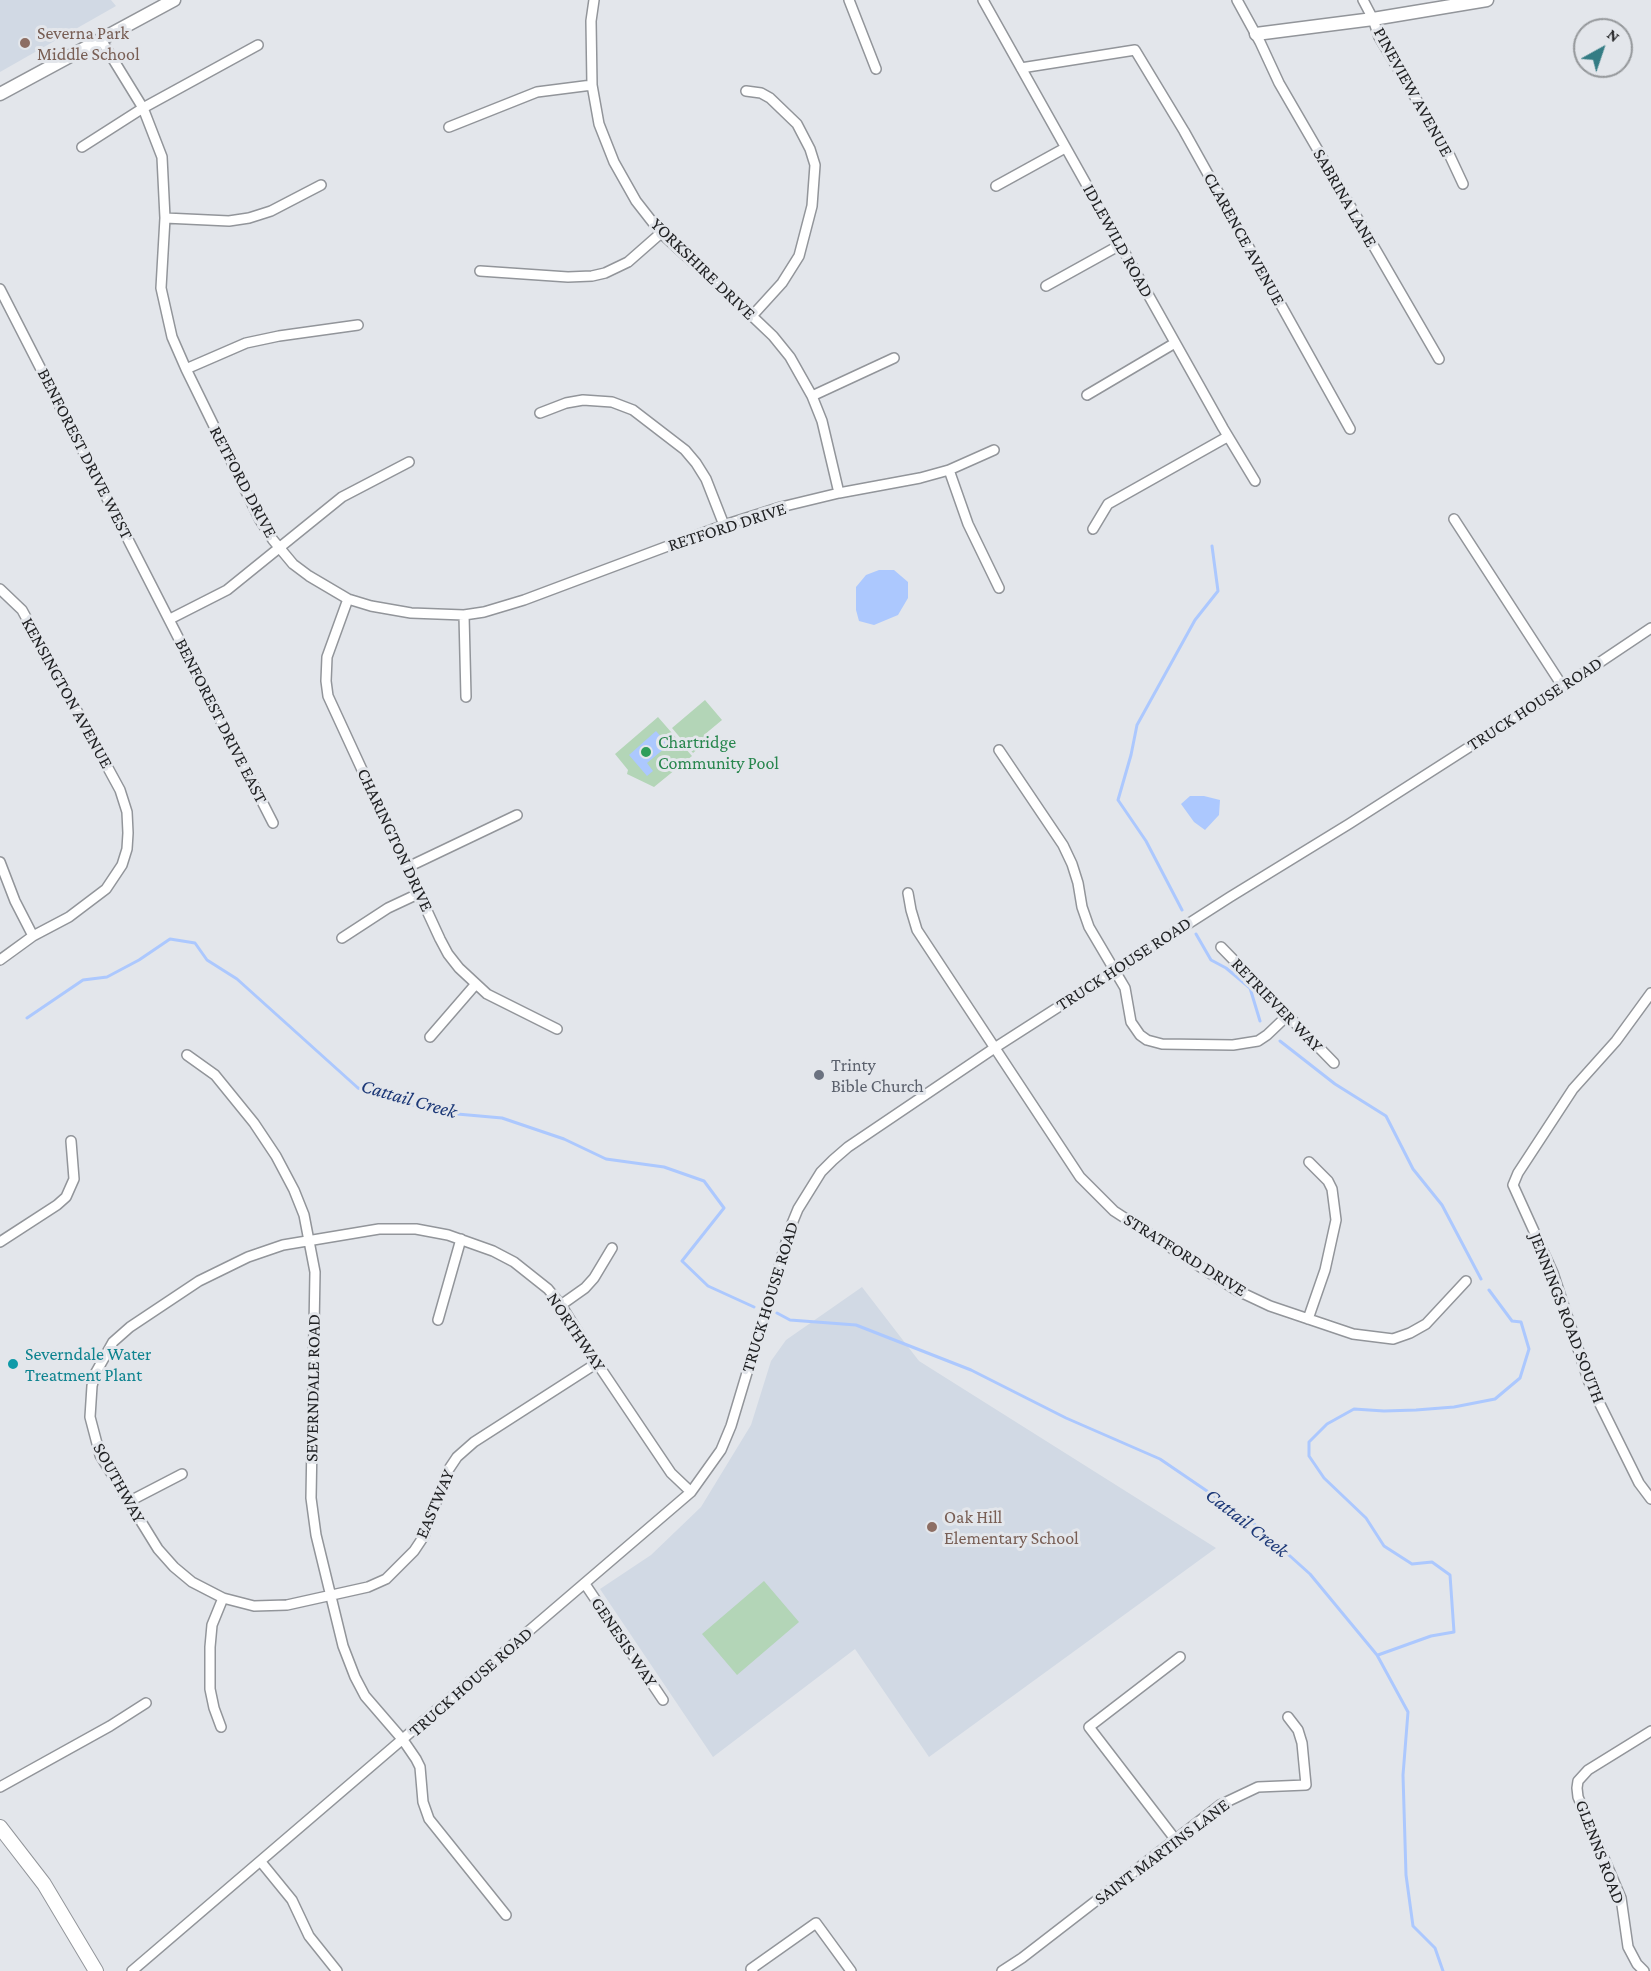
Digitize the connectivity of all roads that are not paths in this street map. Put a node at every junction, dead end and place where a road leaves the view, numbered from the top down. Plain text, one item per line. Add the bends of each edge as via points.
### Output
1 (174, 0) edge
2 (594, 0) edge
3 (849, 0) edge
4 (983, 0) edge
5 (1237, 0) edge
6 (1363, 0) edge
7 (1487, 0) edge
8 (1373, 19) junction
9 (1256, 34) junction
10 (100, 39) junction
11 (258, 45) dead end
12 (1022, 68) junction
13 (876, 69) dead end
14 (592, 85) junction
15 (746, 91) dead end
16 (0, 94) edge
17 (143, 108) junction
18 (448, 127) dead end
19 (82, 147) dead end
20 (1065, 148) junction
21 (1463, 184) dead end
22 (321, 185) dead end
23 (996, 186) dead end
24 (165, 218) junction
25 (661, 233) junction
26 (1120, 245) junction
27 (480, 271) dead end
28 (1046, 286) dead end
29 (0, 289) edge
30 (752, 316) junction
31 (358, 325) dead end
32 (1174, 343) junction
33 (894, 358) dead end
34 (1438, 359) dead end
35 (186, 369) junction
36 (1087, 395) dead end
37 (812, 396) junction
38 (540, 413) dead end
39 (1350, 429) dead end
40 (1227, 437) junction
41 (994, 450) dead end
42 (410, 462) dead end
43 (949, 470) junction
44 (1255, 482) dead end
45 (839, 493) junction
46 (1454, 519) dead end
47 (724, 525) junction
48 (1093, 529) dead end
49 (279, 549) junction
50 (999, 588) dead end
51 (0, 589) edge
52 (348, 599) junction
53 (464, 615) junction
54 (170, 619) junction
55 (1651, 628) edge
56 (1563, 687) junction
57 (466, 697) dead end
58 (999, 750) dead end
59 (517, 815) dead end
60 (273, 823) dead end
61 (0, 862) edge
62 (408, 867) junction
63 (420, 892) junction
64 (908, 893) dead end
65 (33, 936) junction
66 (342, 938) dead end
67 (1221, 947) dead end
68 (0, 960) edge
69 (1114, 970) junction
70 (475, 985) junction
71 (1651, 993) edge
72 (1288, 1015) junction
73 (557, 1029) dead end
74 (430, 1037) dead end
75 (996, 1047) junction
76 (187, 1055) dead end
77 (1334, 1064) dead end
78 (71, 1141) dead end
79 (1309, 1162) dead end
80 (461, 1239) junction
81 (310, 1241) junction
82 (0, 1242) edge
83 (612, 1248) dead end
84 (1466, 1281) dead end
85 (561, 1305) junction
86 (1308, 1319) junction
87 (438, 1320) dead end
88 (597, 1363) junction
89 (182, 1474) dead end
90 (691, 1492) junction
91 (1651, 1499) edge
92 (128, 1502) junction
93 (585, 1584) junction
94 (332, 1595) junction
95 (223, 1598) junction
96 (1180, 1657) dead end
97 (663, 1700) dead end
98 (146, 1703) dead end
99 (1288, 1717) dead end
100 (221, 1727) dead end
101 (1651, 1731) edge
102 (403, 1740) junction
103 (0, 1787) edge
104 (0, 1827) edge
105 (1175, 1839) junction
106 (261, 1862) junction
107 (506, 1915) dead end
108 (96, 1971) edge
109 (132, 1971) edge
110 (337, 1971) edge
111 (753, 1971) edge
112 (851, 1971) edge
113 (1002, 1971) edge
114 (1644, 1971) edge

1 - 10 street
2 - 14 street, YORKSHIRE DRIVE
3 - 13 street
4 - 12 street, IDLEWILD ROAD
5 - 9 street, SABRINA LANE
6 - 8 street, PINEVIEW AVENUE
7 - 8 street
8 - 9 street
8 - 21 street, PINEVIEW AVENUE via 1379,37
9 - 34 street, SABRINA LANE via 1280,85
10 - 16 street
10 - 17 street, RETFORD DRIVE
11 - 17 street
12 - 20 street, IDLEWILD ROAD
12 - 39 street, CLARENCE AVENUE via 1136,50
14 - 18 street via 537,92
14 - 25 street, YORKSHIRE DRIVE via 606,144 636,201
15 - 30 street via 770,98 790,116 803,134 815,165 812,206 799,256 782,283
17 - 19 street
17 - 24 street, RETFORD DRIVE via 162,157
20 - 23 street
20 - 26 street, IDLEWILD ROAD
22 - 24 street via 249,218
24 - 35 street, RETFORD DRIVE via 161,288 172,337
25 - 27 street via 628,262 592,276
25 - 30 street, YORKSHIRE DRIVE
26 - 28 street
26 - 32 street, IDLEWILD ROAD
29 - 54 street, BENFOREST DRIVE WEST
30 - 37 street, YORKSHIRE DRIVE via 790,357
31 - 35 street via 246,343
32 - 36 street
32 - 40 street, IDLEWILD ROAD
33 - 37 street
35 - 49 street, RETFORD DRIVE via 260,520
37 - 45 street, YORKSHIRE DRIVE
38 - 47 street via 583,400 612,402 633,410 696,463
40 - 44 street, IDLEWILD ROAD
40 - 48 street via 1108,504
41 - 43 street, RETFORD DRIVE
42 - 49 street via 342,497
43 - 45 street, RETFORD DRIVE
43 - 50 street via 968,524
45 - 47 street, RETFORD DRIVE
46 - 56 street
47 - 53 street, RETFORD DRIVE via 524,600
49 - 52 street, RETFORD DRIVE via 309,576
49 - 54 street via 227,590
51 - 65 street, KENSINGTON AVENUE via 22,610 125,803 128,823 127,849 112,881 86,904
52 - 53 street, RETFORD DRIVE via 390,610
52 - 62 street, CHARINGTON DRIVE via 327,657 328,696
53 - 57 street
54 - 60 street, BENFOREST DRIVE EAST
55 - 56 street, TRUCK HOUSE ROAD
56 - 69 street, TRUCK HOUSE ROAD
58 - 69 street via 1063,845 1089,927
59 - 62 street
61 - 65 street
62 - 63 street, CHARINGTON DRIVE
63 - 66 street
63 - 70 street, CHARINGTON DRIVE via 448,954
64 - 75 street, STRATFORD DRIVE via 917,930
65 - 68 street
67 - 72 street, RETRIEVER WAY
69 - 72 street via 1125,988 1131,1022 1147,1040 1154,1042 1233,1045 1258,1041
69 - 75 street, TRUCK HOUSE ROAD
70 - 73 street, CHARINGTON DRIVE
70 - 74 street
71 - 91 street, JENNINGS ROAD SOUTH via 1566,1098 1513,1185 1553,1273 1589,1382 1639,1483
72 - 77 street, RETRIEVER WAY
75 - 86 street, STRATFORD DRIVE via 1080,1178 1108,1205 1236,1290
75 - 90 street, TRUCK HOUSE ROAD via 848,1148 816,1180 791,1226 722,1450
76 - 81 street, SEVERNDALE ROAD via 214,1075 276,1156 304,1215
78 - 82 street via 75,1179 66,1197
79 - 86 street via 1332,1189 1336,1220 1325,1270
80 - 81 street, NORTHWAY via 398,1228
80 - 85 street, NORTHWAY via 514,1262 533,1275
80 - 87 street
81 - 92 street, SOUTHWAY via 267,1249 226,1266 130,1327 106,1351 92,1386 90,1417 100,1455
81 - 94 street, SEVERNDALE ROAD via 315,1272 311,1498
83 - 85 street via 594,1278
84 - 86 street, STRATFORD DRIVE via 1426,1324 1393,1339 1353,1334
85 - 88 street, NORTHWAY
88 - 90 street, NORTHWAY via 671,1473
88 - 94 street, EASTWAY via 457,1457 442,1484 424,1536 391,1575 368,1587
89 - 92 street
90 - 93 street, TRUCK HOUSE ROAD
92 - 95 street, SOUTHWAY via 174,1567 192,1582
93 - 97 street, GENESIS WAY
93 - 102 street, TRUCK HOUSE ROAD
94 - 95 street, SOUTHWAY via 271,1606
94 - 102 street, SEVERNDALE ROAD via 343,1646 358,1685
95 - 100 street via 212,1625 210,1647 210,1689
96 - 105 street via 1089,1726
98 - 103 street
99 - 105 street, SAINT MARTINS LANE via 1302,1743 1305,1785 1269,1785 1247,1791 1220,1805
101 - 114 street, GLENNS ROAD via 1588,1770 1578,1780 1577,1788 1621,1898 1628,1947
102 - 106 street, TRUCK HOUSE ROAD
102 - 107 street, SEVERNDALE ROAD via 420,1767 423,1802 429,1819
104 - 108 main road via 45,1884
105 - 113 street, SAINT MARTINS LANE
106 - 109 street, TRUCK HOUSE ROAD
106 - 110 street via 291,1900 308,1935
111 - 112 street via 816,1923

